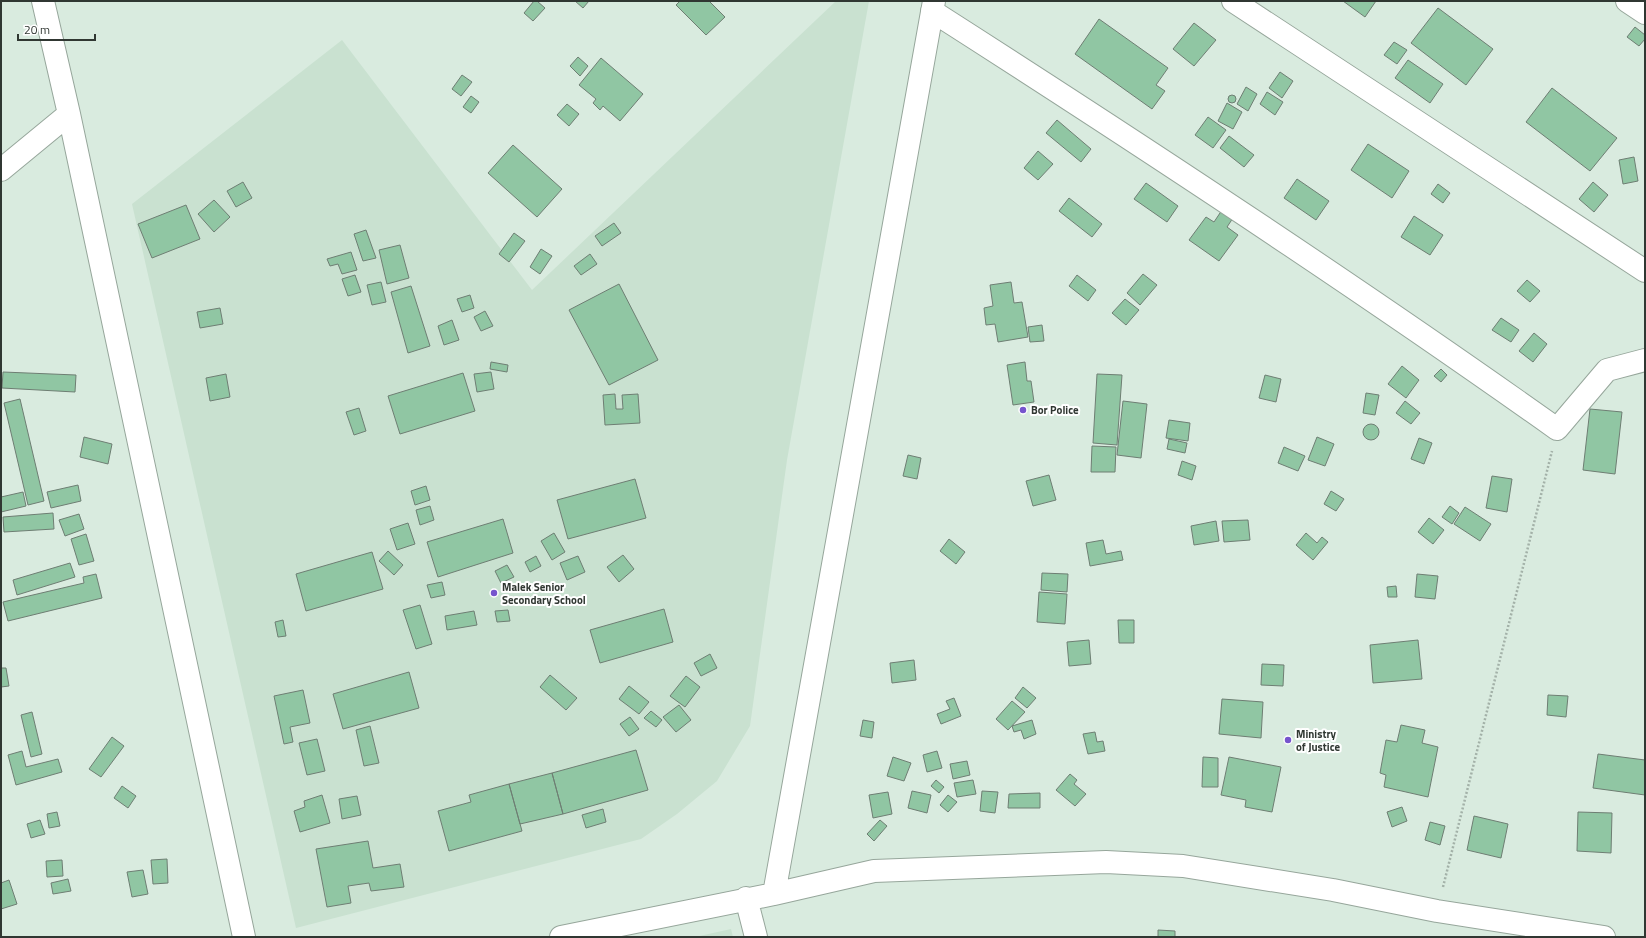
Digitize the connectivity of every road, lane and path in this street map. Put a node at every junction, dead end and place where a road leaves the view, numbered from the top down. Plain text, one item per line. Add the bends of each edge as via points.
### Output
1 (43, 1) edge
2 (1233, 1) edge
3 (1627, 1) edge
4 (933, 6) edge
5 (1645, 13) edge
6 (69, 114) junction
7 (1, 170) edge
8 (1645, 271) edge
9 (1645, 360) edge
10 (1557, 429) junction
11 (774, 894) junction
12 (746, 898) junction
13 (1437, 911) junction
14 (244, 937) edge
15 (561, 937) edge
16 (756, 937) edge
17 (1604, 937) edge

1 - 6 street
2 - 8 street
3 - 5 street
4 - 10 street via 1431,340
4 - 11 street
6 - 7 street
6 - 14 street
9 - 10 street via 1607,370
10 - 13 path
11 - 12 street
11 - 13 street via 874,870 1106,862 1183,866 1333,890
12 - 15 street
12 - 16 street
13 - 17 street

